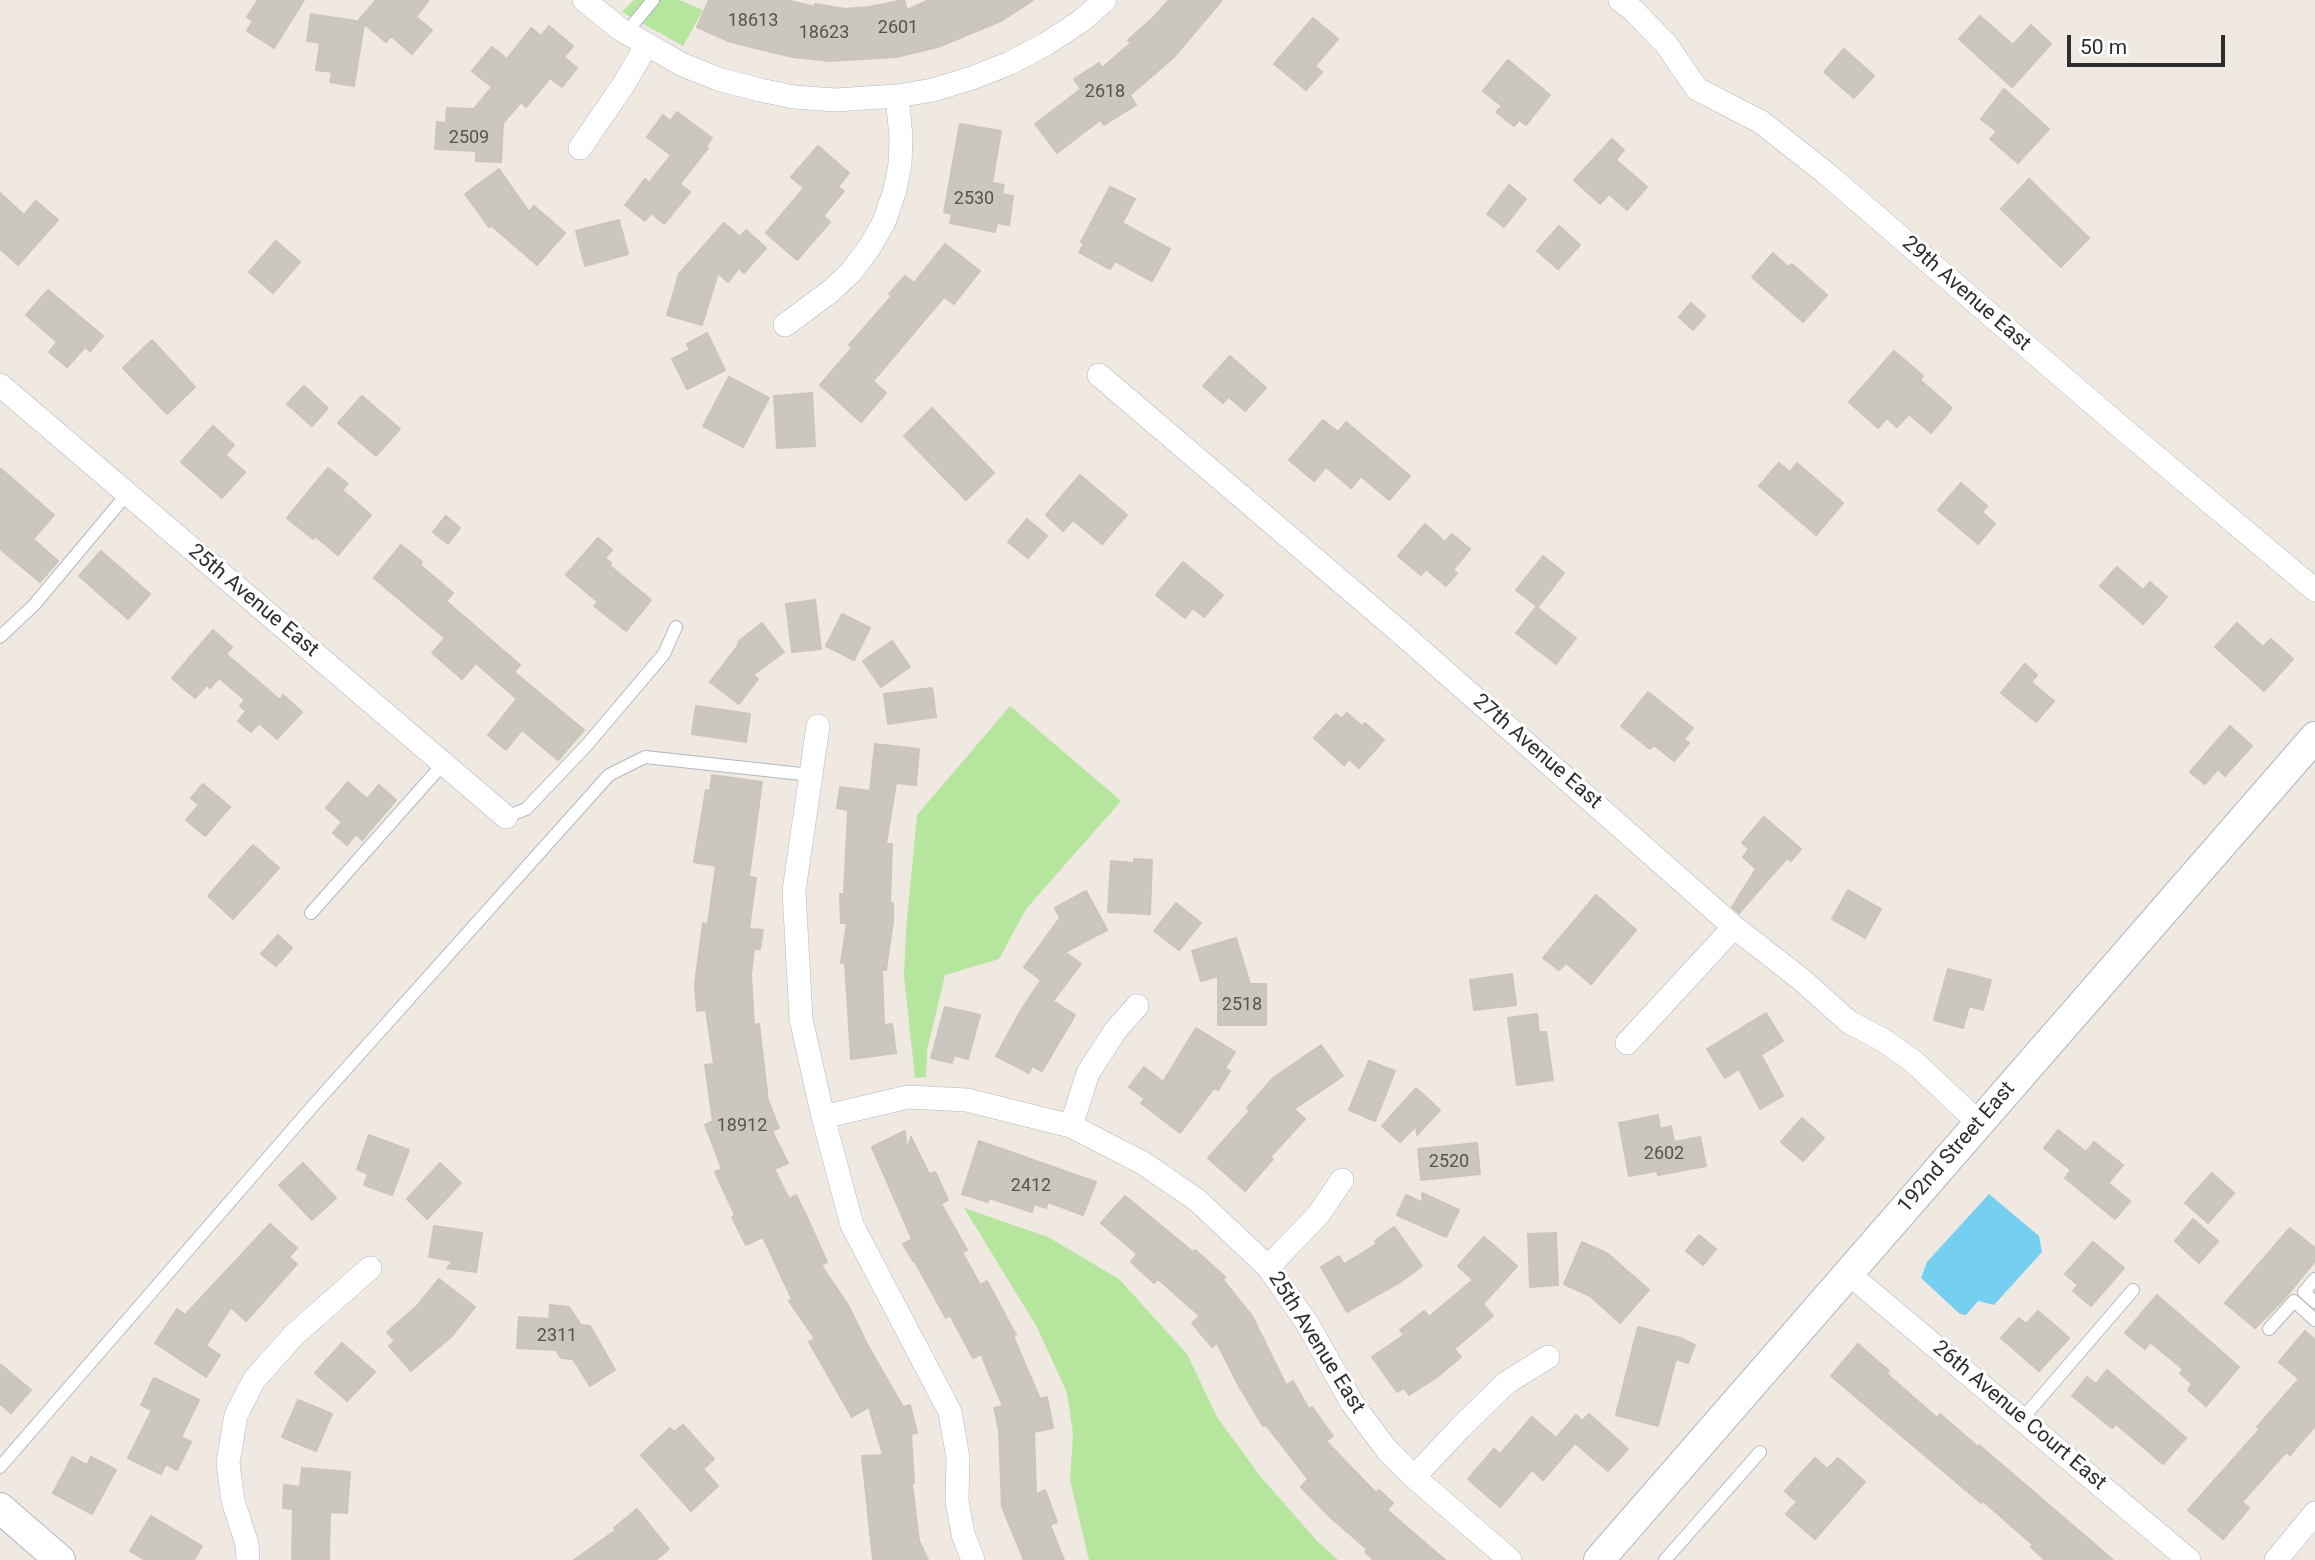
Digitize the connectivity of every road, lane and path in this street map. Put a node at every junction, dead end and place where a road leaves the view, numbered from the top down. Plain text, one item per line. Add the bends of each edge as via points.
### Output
1 (584, 0) edge
2 (653, 0) edge
3 (1105, 0) edge
4 (1620, 0) edge
5 (626, 33) junction
6 (646, 46) junction
7 (897, 96) junction
8 (580, 148) dead end
9 (785, 325) dead end
10 (1100, 375) dead end
11 (0, 385) edge
12 (127, 494) junction
13 (2315, 590) edge
14 (676, 627) dead end
15 (0, 637) edge
16 (818, 726) dead end
17 (2315, 737) edge
18 (443, 764) junction
19 (811, 775) junction
20 (506, 817) joint
21 (311, 914) dead end
22 (1734, 927) junction
23 (1137, 1006) dead end
24 (1627, 1043) dead end
25 (823, 1117) junction
26 (1979, 1123) junction
27 (1071, 1126) junction
28 (1342, 1180) dead end
29 (1268, 1267) junction
30 (370, 1268) dead end
31 (1848, 1273) junction
32 (2315, 1279) edge
33 (2133, 1290) dead end
34 (2315, 1302) edge
35 (2315, 1320) edge
36 (2269, 1329) dead end
37 (1548, 1357) dead end
38 (2023, 1418) junction
39 (1760, 1452) dead end
40 (0, 1467) edge
41 (1414, 1477) junction
42 (0, 1508) edge
43 (2315, 1513) edge
44 (60, 1560) edge
45 (248, 1560) edge
46 (973, 1560) edge
47 (1510, 1560) edge
48 (1599, 1560) edge
49 (1665, 1560) edge
50 (2189, 1560) edge
51 (2276, 1560) edge

1 - 5 street
2 - 5 lane
3 - 7 street via 1010,63 933,90
4 - 13 street, 29th Avenue East via 1666,44 1697,89 1761,122 1827,174
5 - 6 street
6 - 7 street via 695,70 794,97
6 - 8 street
7 - 9 street via 900,164 884,222 851,272
10 - 22 street, 27th Avenue East
11 - 12 street, 25th Avenue East
12 - 15 lane via 34,605
12 - 18 street, 25th Avenue East
14 - 20 lane via 664,654 586,746 526,809
16 - 19 street
17 - 26 street, 192nd Street East
18 - 20 street, 25th Avenue East
18 - 21 lane
19 - 25 street via 794,891 801,1020
19 - 40 lane via 645,757 609,775 312,1107
22 - 24 street
22 - 26 street, 27th Avenue East via 1849,1022 1913,1061
23 - 27 street via 1088,1073
25 - 27 street, 25th Avenue East via 908,1097 967,1100
25 - 46 street via 852,1225 950,1412 958,1458 957,1501
26 - 31 street, 192nd Street East
27 - 29 street, 25th Avenue East via 1143,1163 1197,1200
28 - 29 street via 1319,1214
29 - 41 street, 25th Avenue East via 1352,1403
30 - 45 street via 294,1335 254,1381 236,1415 228,1463
31 - 38 street, 26th Avenue Court East
31 - 48 street, 192nd Street East
32 - 34 lane via 2304,1292
33 - 38 lane
35 - 36 lane via 2294,1301
37 - 41 street via 1506,1383
38 - 50 street, 26th Avenue Court East
39 - 49 lane
41 - 47 street, 25th Avenue East
42 - 44 street
43 - 51 street

